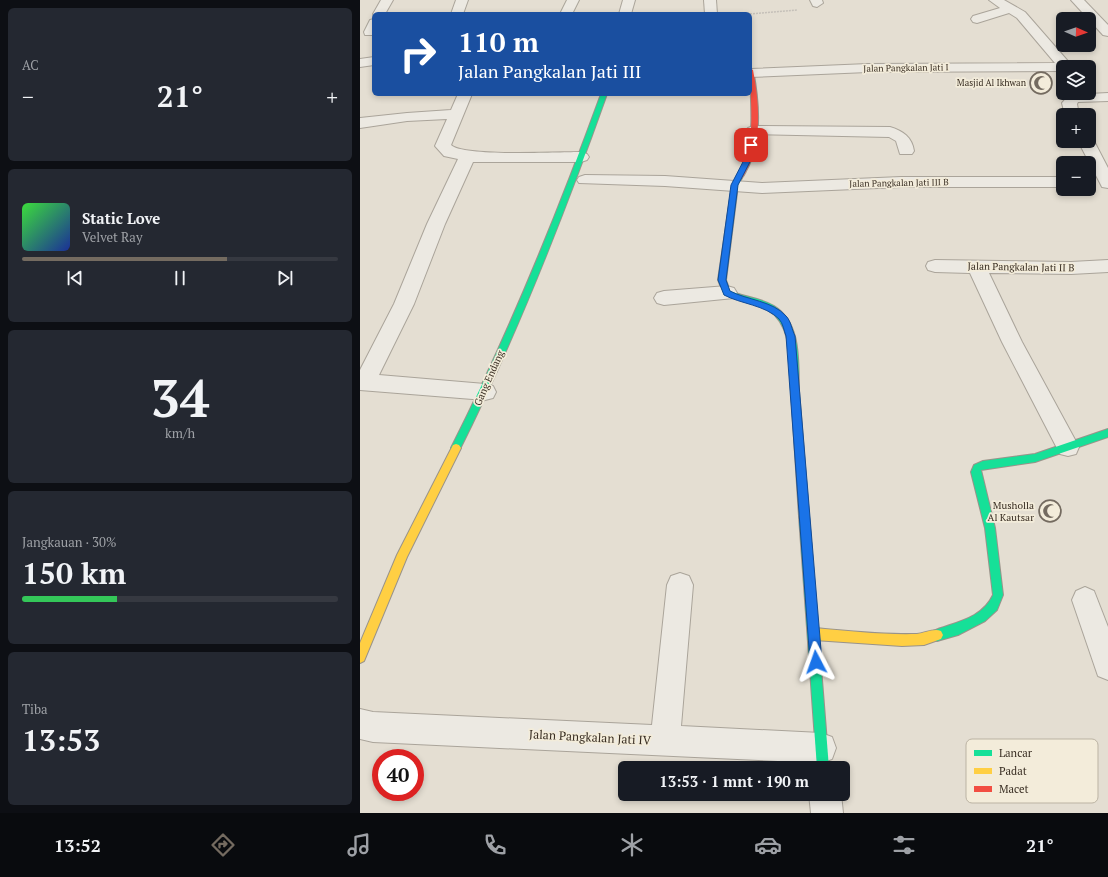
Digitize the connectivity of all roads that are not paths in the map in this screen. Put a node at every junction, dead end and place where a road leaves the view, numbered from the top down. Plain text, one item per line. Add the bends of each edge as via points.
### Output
1 (387, 0) edge
2 (462, 0) edge
3 (573, 0) edge
4 (629, 0) edge
5 (710, 0) edge
6 (995, 0) edge
7 (1077, 0) edge
8 (1011, 9) junction
9 (380, 12) edge
10 (458, 12) edge
11 (567, 12) edge
12 (626, 12) edge
13 (711, 12) edge
14 (977, 19) dead end
15 (1108, 32) edge
16 (1060, 60) edge
17 (372, 61) edge
18 (360, 63) edge
19 (1056, 67) edge
20 (752, 74) edge
21 (464, 96) edge
22 (603, 96) edge
23 (752, 96) edge
24 (1096, 96) edge
25 (1108, 97) edge
26 (458, 114) junction
27 (360, 123) edge
28 (753, 131) junction
29 (1090, 148) edge
30 (906, 151) dead end
31 (467, 157) junction
32 (581, 157) junction
33 (585, 180) dead end
34 (1056, 182) edge
35 (1096, 182) edge
36 (1108, 182) edge
37 (734, 185) junction
38 (935, 266) dead end
39 (1108, 266) edge
40 (977, 267) junction
41 (727, 293) junction
42 (664, 298) dead end
43 (361, 382) edge
44 (485, 392) junction
45 (1108, 433) edge
46 (1068, 447) junction
47 (680, 585) dead end
48 (1085, 600) dead end
49 (814, 634) junction
50 (360, 657) edge
51 (1108, 666) edge
52 (360, 724) edge
53 (665, 740) junction
54 (822, 758) edge
55 (826, 801) edge
56 (827, 813) edge

1 - 9 street
2 - 10 street
3 - 11 street
4 - 12 street
5 - 13 street
6 - 8 street
7 - 15 street
8 - 14 street
8 - 16 street via 1026,20
17 - 18 street
19 - 20 street, Jalan Pangkalan Jati I via 868,68
21 - 26 street
22 - 32 street, Gang Endang
23 - 28 street
24 - 25 street
26 - 27 street via 400,117
26 - 31 street via 443,146 450,153
28 - 30 street via 890,132 902,138
28 - 37 street via 749,158
29 - 36 street
31 - 32 street
31 - 43 street via 436,224 404,304 375,364
32 - 44 street, Gang Endang
33 - 37 street, Jalan Pangkalan Jati III B
34 - 37 street, Jalan Pangkalan Jati III B via 901,182 762,188
35 - 36 street
37 - 41 street via 722,280
38 - 40 street, Jalan Pangkalan Jati II B
39 - 40 street, Jalan Pangkalan Jati II B
40 - 46 street via 1012,342
41 - 42 street
41 - 49 street via 738,299 771,308 784,318 791,336
43 - 44 street
44 - 50 street, Gang Endang via 402,555
45 - 46 street
46 - 49 street via 1035,458 977,468 990,528 998,595 993,606 981,617 958,629 924,639
47 - 53 street
48 - 51 street
49 - 54 street
52 - 53 street, Jalan Pangkalan Jati IV via 373,727
53 - 54 street, Jalan Pangkalan Jati IV
55 - 56 street

